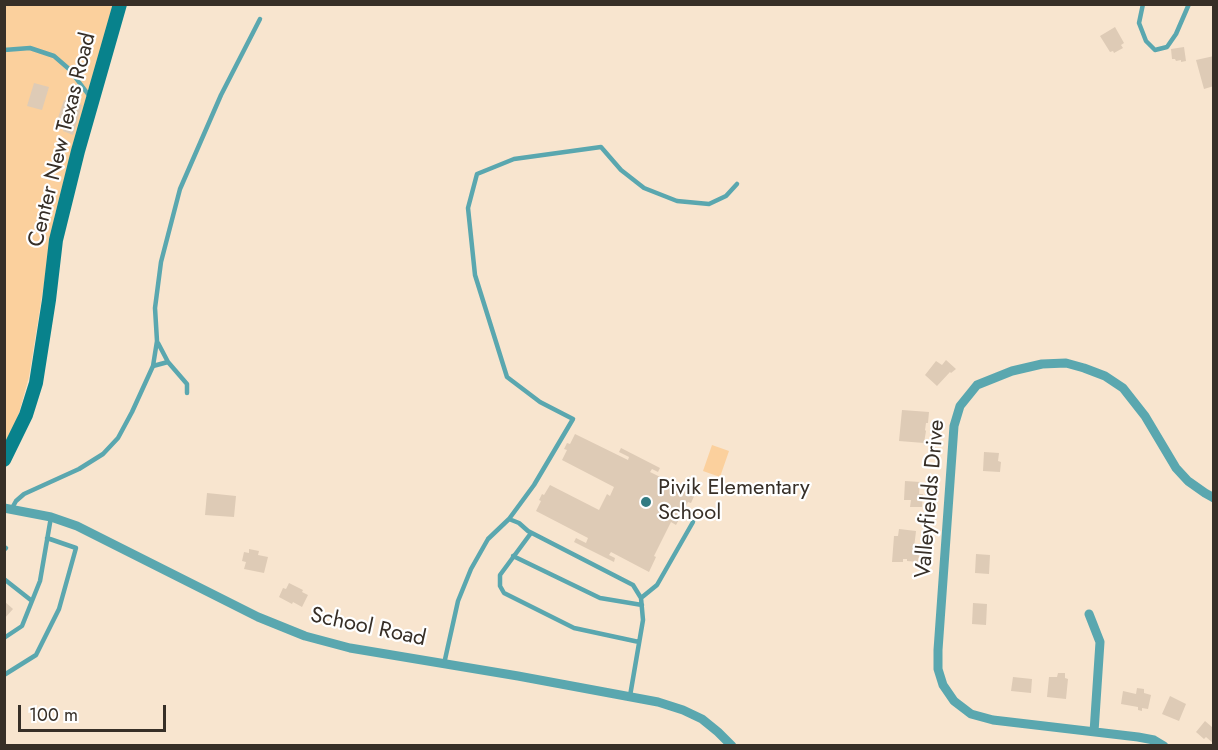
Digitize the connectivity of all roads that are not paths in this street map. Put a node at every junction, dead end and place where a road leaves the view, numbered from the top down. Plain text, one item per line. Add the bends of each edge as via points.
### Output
1 (120, 4) edge
2 (1143, 4) edge
3 (1189, 4) edge
4 (260, 19) dead end
5 (4, 50) edge
6 (93, 100) junction
7 (737, 184) dead end
8 (158, 341) junction
9 (168, 362) junction
10 (153, 366) junction
11 (187, 393) dead end
12 (4, 460) edge
13 (1214, 498) edge
14 (8, 509) edge
15 (51, 517) junction
16 (509, 519) junction
17 (693, 522) dead end
18 (531, 532) junction
19 (47, 538) junction
20 (513, 556) junction
21 (4, 579) edge
22 (641, 598) junction
23 (32, 601) junction
24 (642, 605) junction
25 (1089, 614) dead end
26 (4, 638) edge
27 (639, 642) junction
28 (444, 664) junction
29 (4, 675) edge
30 (630, 696) junction
31 (1094, 732) junction
32 (732, 746) edge
33 (1164, 746) edge

1 - 6 street, Center New Texas Road
2 - 3 lane via 1139,23 1146,41 1155,50 1167,47
4 - 8 lane via 180,189 161,262 155,308
5 - 6 lane via 30,48 54,56
6 - 12 street, Center New Texas Road via 56,240 36,383 26,415
7 - 16 lane via 726,196 709,204 677,201 644,188 621,171 601,147 514,159 477,174 468,207 475,275 507,377 540,402 573,419
8 - 9 lane
8 - 10 lane
9 - 10 lane
9 - 11 lane via 187,384
10 - 14 lane via 118,438 103,454 24,494
13 - 31 street, Valleyfields Drive via 1176,468 1123,388 1084,368 1066,363 1042,364 1012,371 977,385 960,406 954,426 939,650 938,669 943,685 954,702 971,714
14 - 15 street, School Road
15 - 19 lane
15 - 28 street, School Road via 77,525 258,617 305,636
16 - 18 lane
16 - 28 lane via 488,539 471,569 458,601
17 - 22 lane via 657,585
18 - 20 lane
18 - 22 lane via 633,585
19 - 23 lane
19 - 29 lane via 76,548 59,609 36,655
20 - 24 lane via 600,598
20 - 27 lane via 500,575 504,593 574,628
21 - 23 lane
22 - 24 lane
23 - 26 lane via 22,626
24 - 27 lane
25 - 31 street via 1100,642
27 - 30 lane
28 - 30 street, School Road
30 - 32 street, School Road via 702,719
31 - 33 street, Valleyfields Drive via 1154,740

